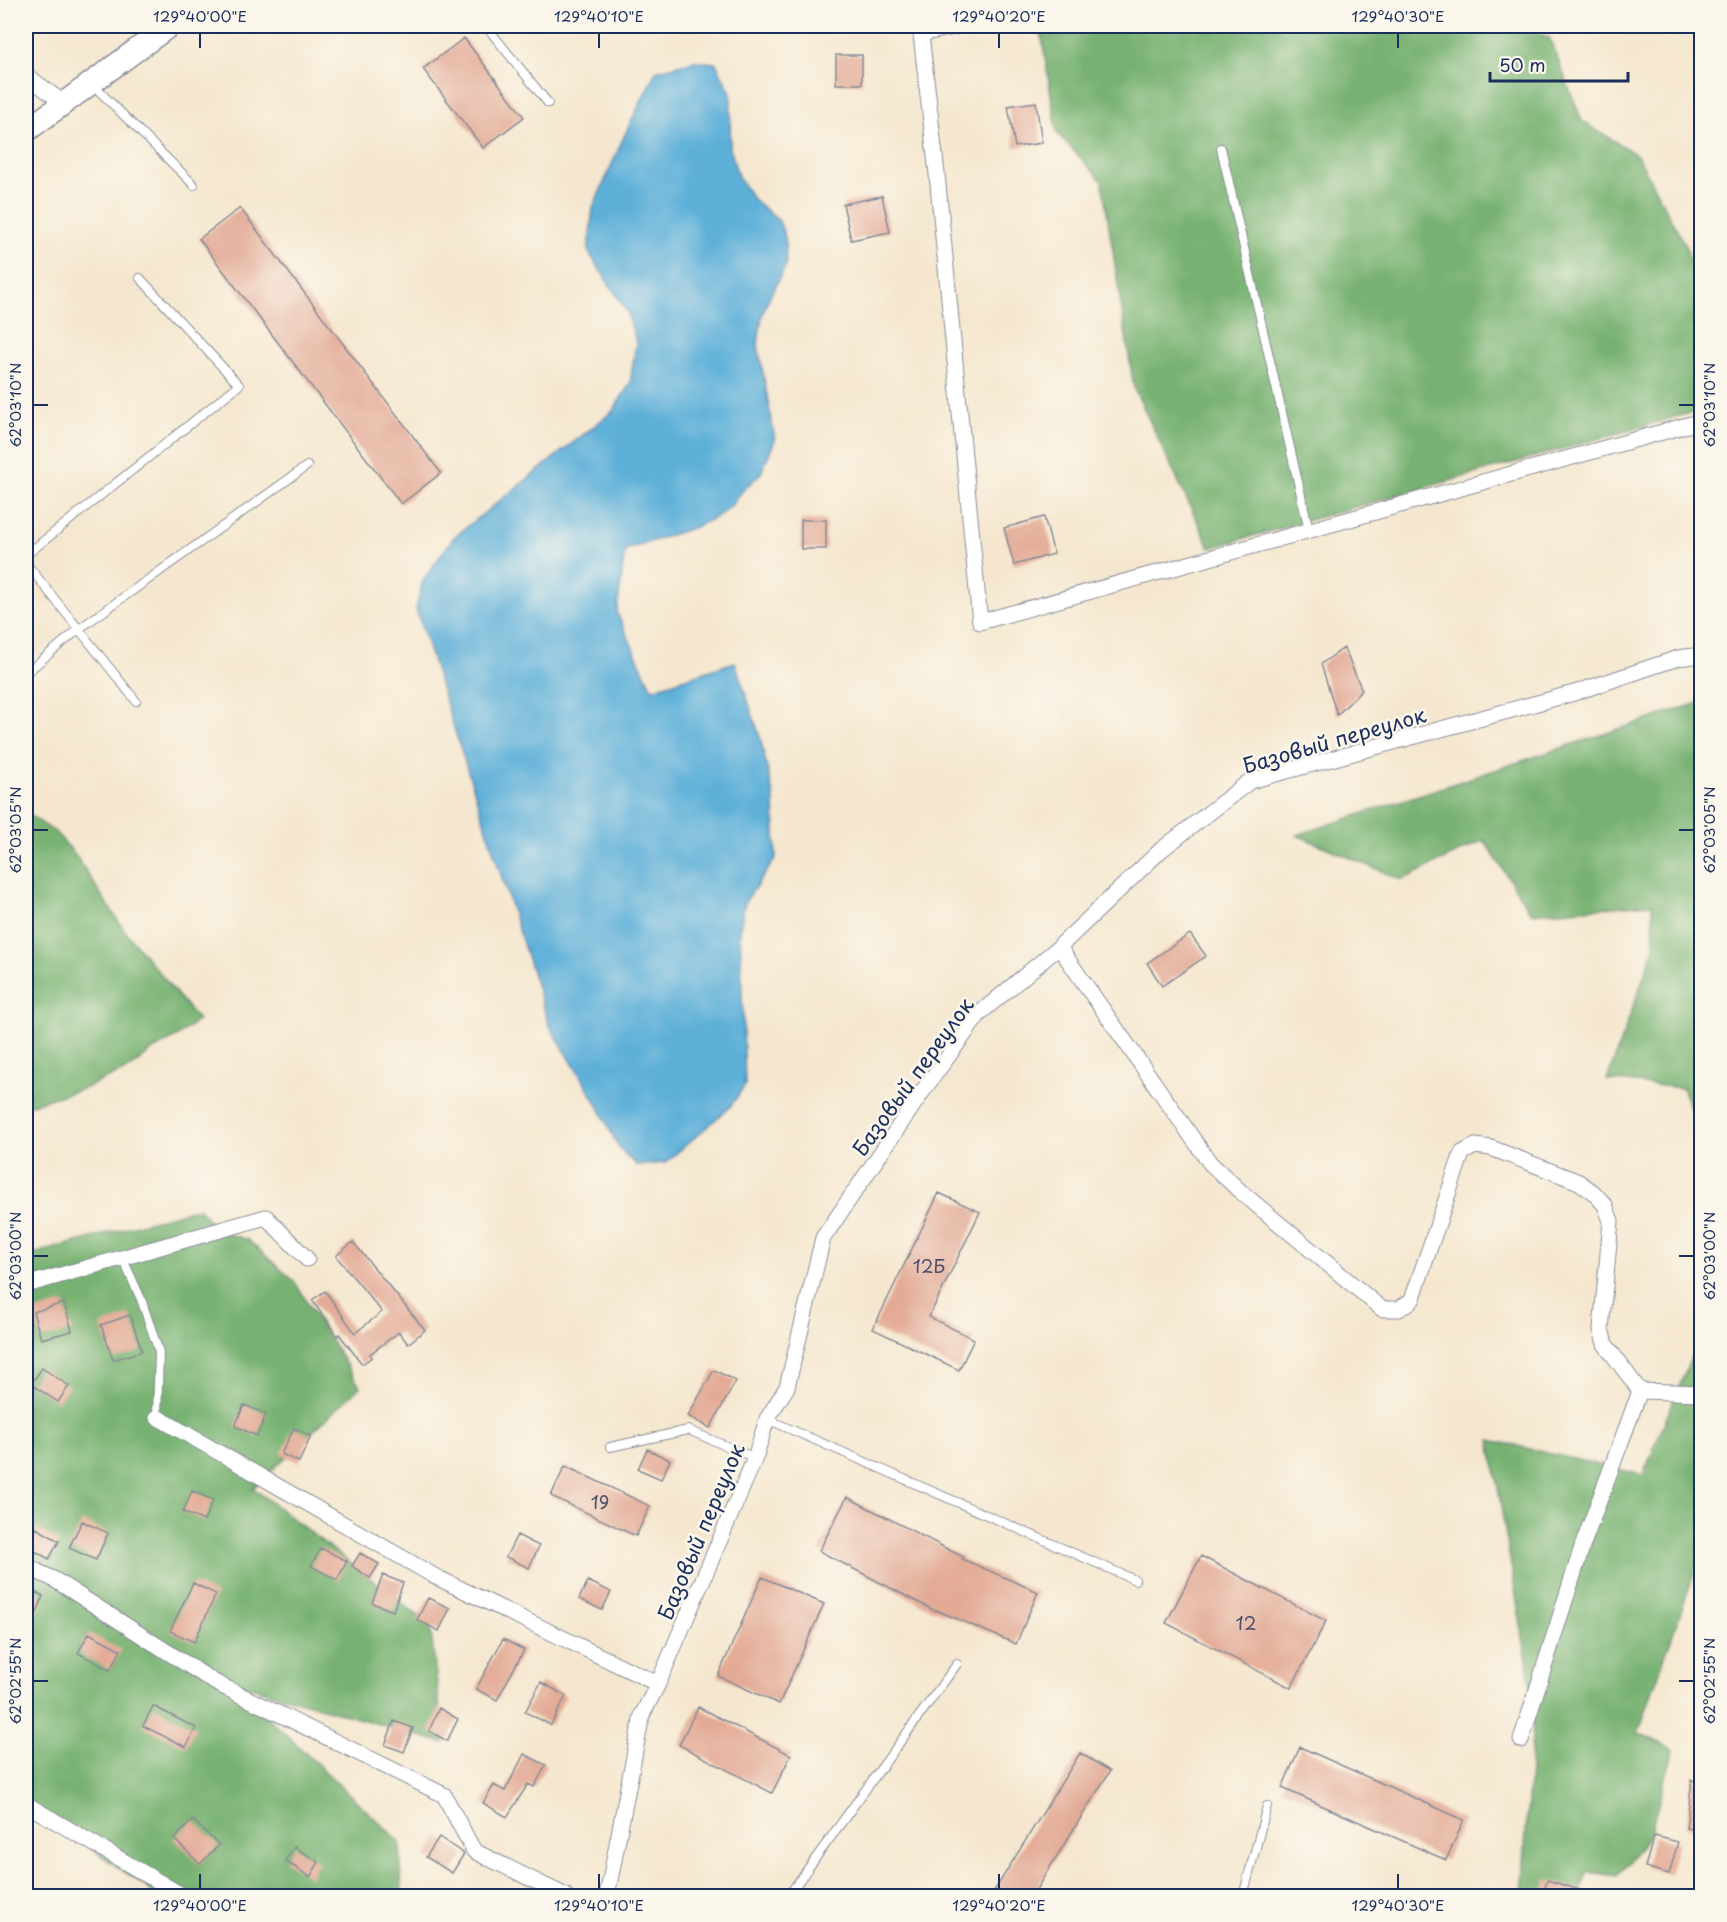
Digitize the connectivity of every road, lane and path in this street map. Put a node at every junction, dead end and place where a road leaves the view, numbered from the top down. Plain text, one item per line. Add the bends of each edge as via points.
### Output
1 (486, 26) edge
2 (958, 26) edge
3 (157, 28) edge
4 (921, 30) edge
5 (26, 75) edge
6 (90, 82) junction
7 (62, 102) junction
8 (548, 103) dead end
9 (26, 131) edge
10 (1221, 148) dead end
11 (194, 186) dead end
12 (140, 278) dead end
13 (1701, 421) edge
14 (307, 466) dead end
15 (1309, 530) junction
16 (26, 555) edge
17 (26, 563) edge
18 (79, 629) junction
19 (1701, 655) edge
20 (26, 673) edge
21 (136, 700) dead end
22 (1059, 947) junction
23 (122, 1257) junction
24 (307, 1259) dead end
25 (26, 1285) edge
26 (1640, 1391) junction
27 (1701, 1394) edge
28 (157, 1417) joint
29 (767, 1419) junction
30 (610, 1447) dead end
31 (755, 1458) junction
32 (26, 1566) edge
33 (1135, 1580) dead end
34 (957, 1664) dead end
35 (658, 1684) junction
36 (1521, 1740) dead end
37 (26, 1804) edge
38 (1267, 1806) dead end
39 (183, 1896) edge
40 (566, 1896) edge
41 (607, 1896) edge
42 (788, 1896) edge
43 (1243, 1896) edge

1 - 8 lane
2 - 4 street
3 - 6 main road
4 - 15 street via 980,622
5 - 7 street
6 - 7 main road
6 - 11 lane
7 - 9 main road
10 - 15 lane
12 - 16 lane via 239,385
13 - 15 street
14 - 18 lane
17 - 18 lane
18 - 20 lane
18 - 21 lane
19 - 22 street, Базовый переулок via 1678,658 1574,693 1250,781 1161,850
22 - 26 street via 1210,1163 1382,1309 1399,1309 1412,1300 1462,1153 1475,1146 1491,1149 1578,1182 1594,1194 1605,1205 1611,1221 1601,1329 1605,1344
22 - 29 street, Базовый переулок via 980,1013 823,1238 787,1387
23 - 24 street via 266,1217
23 - 25 street
23 - 28 lane via 159,1352
26 - 27 street
26 - 36 street via 1583,1544
28 - 35 street via 436,1577
29 - 31 street, Базовый переулок
29 - 33 lane
30 - 31 lane via 688,1430
31 - 35 street, Базовый переулок
32 - 40 street via 56,1580 216,1683 444,1795 474,1851
34 - 42 lane
35 - 41 street, Базовый переулок via 642,1715
37 - 39 street
38 - 43 lane

